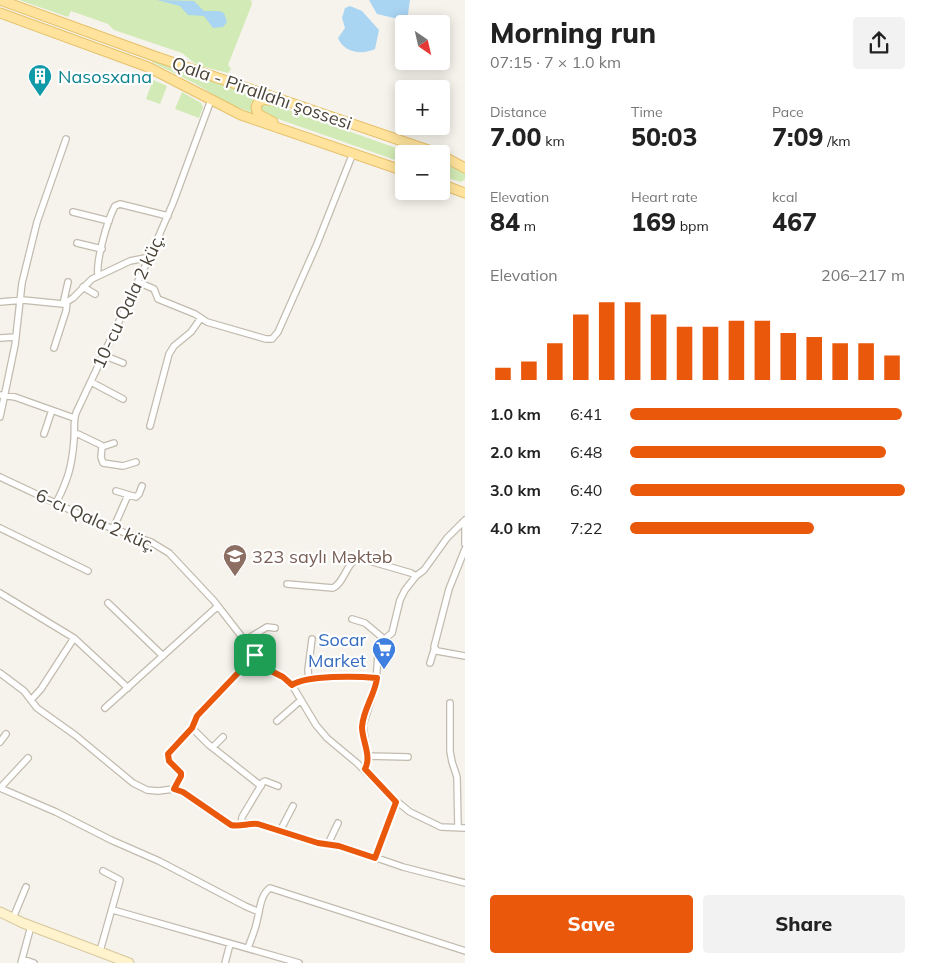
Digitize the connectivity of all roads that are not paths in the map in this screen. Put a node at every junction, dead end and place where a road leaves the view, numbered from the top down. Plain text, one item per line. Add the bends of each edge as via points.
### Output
1 (0, 0) edge
2 (0, 13) edge
3 (211, 100) junction
4 (314, 110) junction
5 (302, 137) junction
6 (66, 139) dead end
7 (414, 145) edge
8 (353, 153) junction
9 (450, 157) edge
10 (450, 160) edge
11 (465, 162) edge
12 (395, 168) edge
13 (465, 168) edge
14 (450, 184) edge
15 (465, 185) edge
16 (450, 186) edge
17 (465, 192) edge
18 (73, 212) dead end
19 (168, 216) junction
20 (109, 221) junction
21 (77, 243) dead end
22 (102, 249) junction
23 (150, 257) junction
24 (98, 276) junction
25 (68, 282) dead end
26 (138, 282) junction
27 (83, 287) junction
28 (95, 294) dead end
29 (19, 300) junction
30 (0, 302) edge
31 (65, 303) junction
32 (201, 318) junction
33 (16, 336) junction
34 (0, 338) edge
35 (54, 348) dead end
36 (103, 355) junction
37 (123, 363) dead end
38 (90, 382) junction
39 (2, 395) edge
40 (123, 399) dead end
41 (52, 410) junction
42 (0, 418) edge
43 (74, 418) junction
44 (150, 426) dead end
45 (44, 434) dead end
46 (75, 434) junction
47 (114, 443) dead end
48 (102, 447) junction
49 (136, 462) dead end
50 (0, 476) edge
51 (142, 486) dead end
52 (116, 490) dead end
53 (128, 495) junction
54 (56, 503) junction
55 (464, 521) edge
56 (0, 528) edge
57 (113, 529) junction
58 (465, 544) edge
59 (465, 549) edge
60 (88, 571) dead end
61 (416, 576) junction
62 (287, 584) dead end
63 (0, 593) edge
64 (108, 603) dead end
65 (218, 606) junction
66 (352, 619) dead end
67 (275, 628) dead end
68 (74, 638) junction
69 (312, 639) dead end
70 (384, 639) junction
71 (244, 641) junction
72 (434, 650) junction
73 (255, 655) junction
74 (163, 656) junction
75 (465, 656) edge
76 (430, 663) dead end
77 (0, 673) edge
78 (377, 678) junction
79 (309, 680) junction
80 (292, 685) junction
81 (128, 688) junction
82 (31, 700) junction
83 (301, 700) junction
84 (450, 703) dead end
85 (105, 708) dead end
86 (277, 721) dead end
87 (192, 728) junction
88 (6, 734) dead end
89 (223, 737) dead end
90 (0, 742) edge
91 (213, 748) junction
92 (368, 756) junction
93 (408, 757) dead end
94 (28, 758) dead end
95 (365, 769) junction
96 (457, 777) junction
97 (465, 777) edge
98 (261, 786) junction
99 (278, 786) dead end
100 (0, 788) edge
101 (174, 789) junction
102 (396, 802) junction
103 (293, 806) dead end
104 (338, 823) dead end
105 (241, 825) junction
106 (458, 828) junction
107 (465, 828) edge
108 (280, 831) junction
109 (328, 844) junction
110 (375, 858) junction
111 (103, 871) dead end
112 (465, 883) edge
113 (26, 887) dead end
114 (113, 910) junction
115 (0, 912) edge
116 (260, 912) junction
117 (13, 918) junction
118 (32, 926) junction
119 (230, 944) junction
120 (248, 948) junction
121 (100, 951) junction
122 (465, 951) edge
123 (21, 961) edge
124 (34, 963) edge
125 (129, 963) edge
126 (225, 963) edge
127 (299, 963) edge

1 - 4 main road, Qala - Pirallahı şossesi
2 - 3 main road, Qala - Pirallahı şossesi via 140,63
3 - 5 main road, Qala - Pirallahı şossesi via 241,115
3 - 19 street, 10-cu Qala 2 küç.
4 - 5 main road via 263,99 257,104 258,114
4 - 7 main road, Qala - Pirallahı şossesi
5 - 8 main road, Qala - Pirallahı şossesi
6 - 29 street via 37,222
8 - 12 main road, Qala - Pirallahı şossesi
8 - 32 street via 317,244 275,336 266,339
9 - 11 main road, Qala - Pirallahı şossesi
10 - 13 main road
14 - 15 main road
16 - 17 main road
18 - 20 street
19 - 20 street via 117,204
19 - 23 street, 10-cu Qala 2 küç.
20 - 22 street
21 - 22 street
22 - 24 street
23 - 24 street via 130,261
23 - 26 street, 10-cu Qala 2 küç.
24 - 27 street
25 - 31 street
26 - 32 street via 154,289 158,299
26 - 36 street, 10-cu Qala 2 küç.
27 - 28 street
27 - 31 street
29 - 30 street
29 - 31 street
29 - 33 street
31 - 35 street via 66,311
32 - 44 street via 169,354
33 - 34 street
33 - 39 street
36 - 37 street
36 - 38 street, 10-cu Qala 2 küç.
38 - 40 street
38 - 43 street, 10-cu Qala 2 küç.
39 - 41 street
39 - 42 street
41 - 43 street
41 - 45 street
43 - 46 street, 10-cu Qala 2 küç.
46 - 48 street
46 - 54 street, 10-cu Qala 2 küç. via 70,472
47 - 48 street
48 - 49 street via 103,463 123,466
50 - 54 street, 6-cı Qala 2 küç.
51 - 53 street via 138,496
52 - 53 street
53 - 57 street
54 - 57 street, 6-cı Qala 2 küç.
55 - 58 street
55 - 61 street
56 - 60 street
57 - 65 street, 6-cı Qala 2 küç. via 151,542 169,553
59 - 72 street via 447,598
61 - 62 street via 359,558 353,560 333,588
61 - 70 street via 401,598 392,633
63 - 68 street
64 - 74 street
65 - 71 street, 6-cı Qala 2 küç.
65 - 74 street
66 - 70 street via 365,623
67 - 71 street via 267,627
68 - 81 street
68 - 82 street
69 - 79 street
70 - 78 street via 378,652
71 - 73 street, 6-cı Qala 2 küç.
72 - 75 street
72 - 76 street
73 - 80 street, 6-cı Qala 2 küç. via 269,670
73 - 87 street via 197,716
74 - 81 street
77 - 82 street via 20,686
78 - 79 street via 354,676
78 - 92 street via 363,725
79 - 80 street
80 - 83 street, 6-cı Qala 2 küç.
81 - 85 street
82 - 101 street via 139,787 158,792
83 - 86 street
83 - 95 street, 6-cı Qala 2 küç. via 327,738
84 - 96 street via 451,757
87 - 91 street
87 - 101 street via 168,757 181,773
88 - 90 street
89 - 91 street
91 - 98 street
92 - 93 street
92 - 95 street
94 - 100 street
95 - 102 street, 6-cı Qala 2 küç.
96 - 97 street
96 - 106 street
98 - 99 street via 265,781
98 - 105 street via 242,817
100 - 116 street via 159,861
101 - 105 street via 231,825
102 - 106 street, 6-cı Qala 2 küç. via 435,825
102 - 110 street
103 - 108 street
104 - 109 street
105 - 108 street via 251,823
106 - 107 street, 6-cı Qala 2 küç.
108 - 109 street
109 - 110 street
110 - 112 street
111 - 114 street via 120,880
113 - 117 street
114 - 119 street
114 - 121 street
115 - 117 street
116 - 120 street
116 - 122 street via 264,896 272,888
117 - 118 street
118 - 121 street
118 - 123 street
119 - 120 street
119 - 126 street
120 - 127 street
121 - 125 street
123 - 124 street

